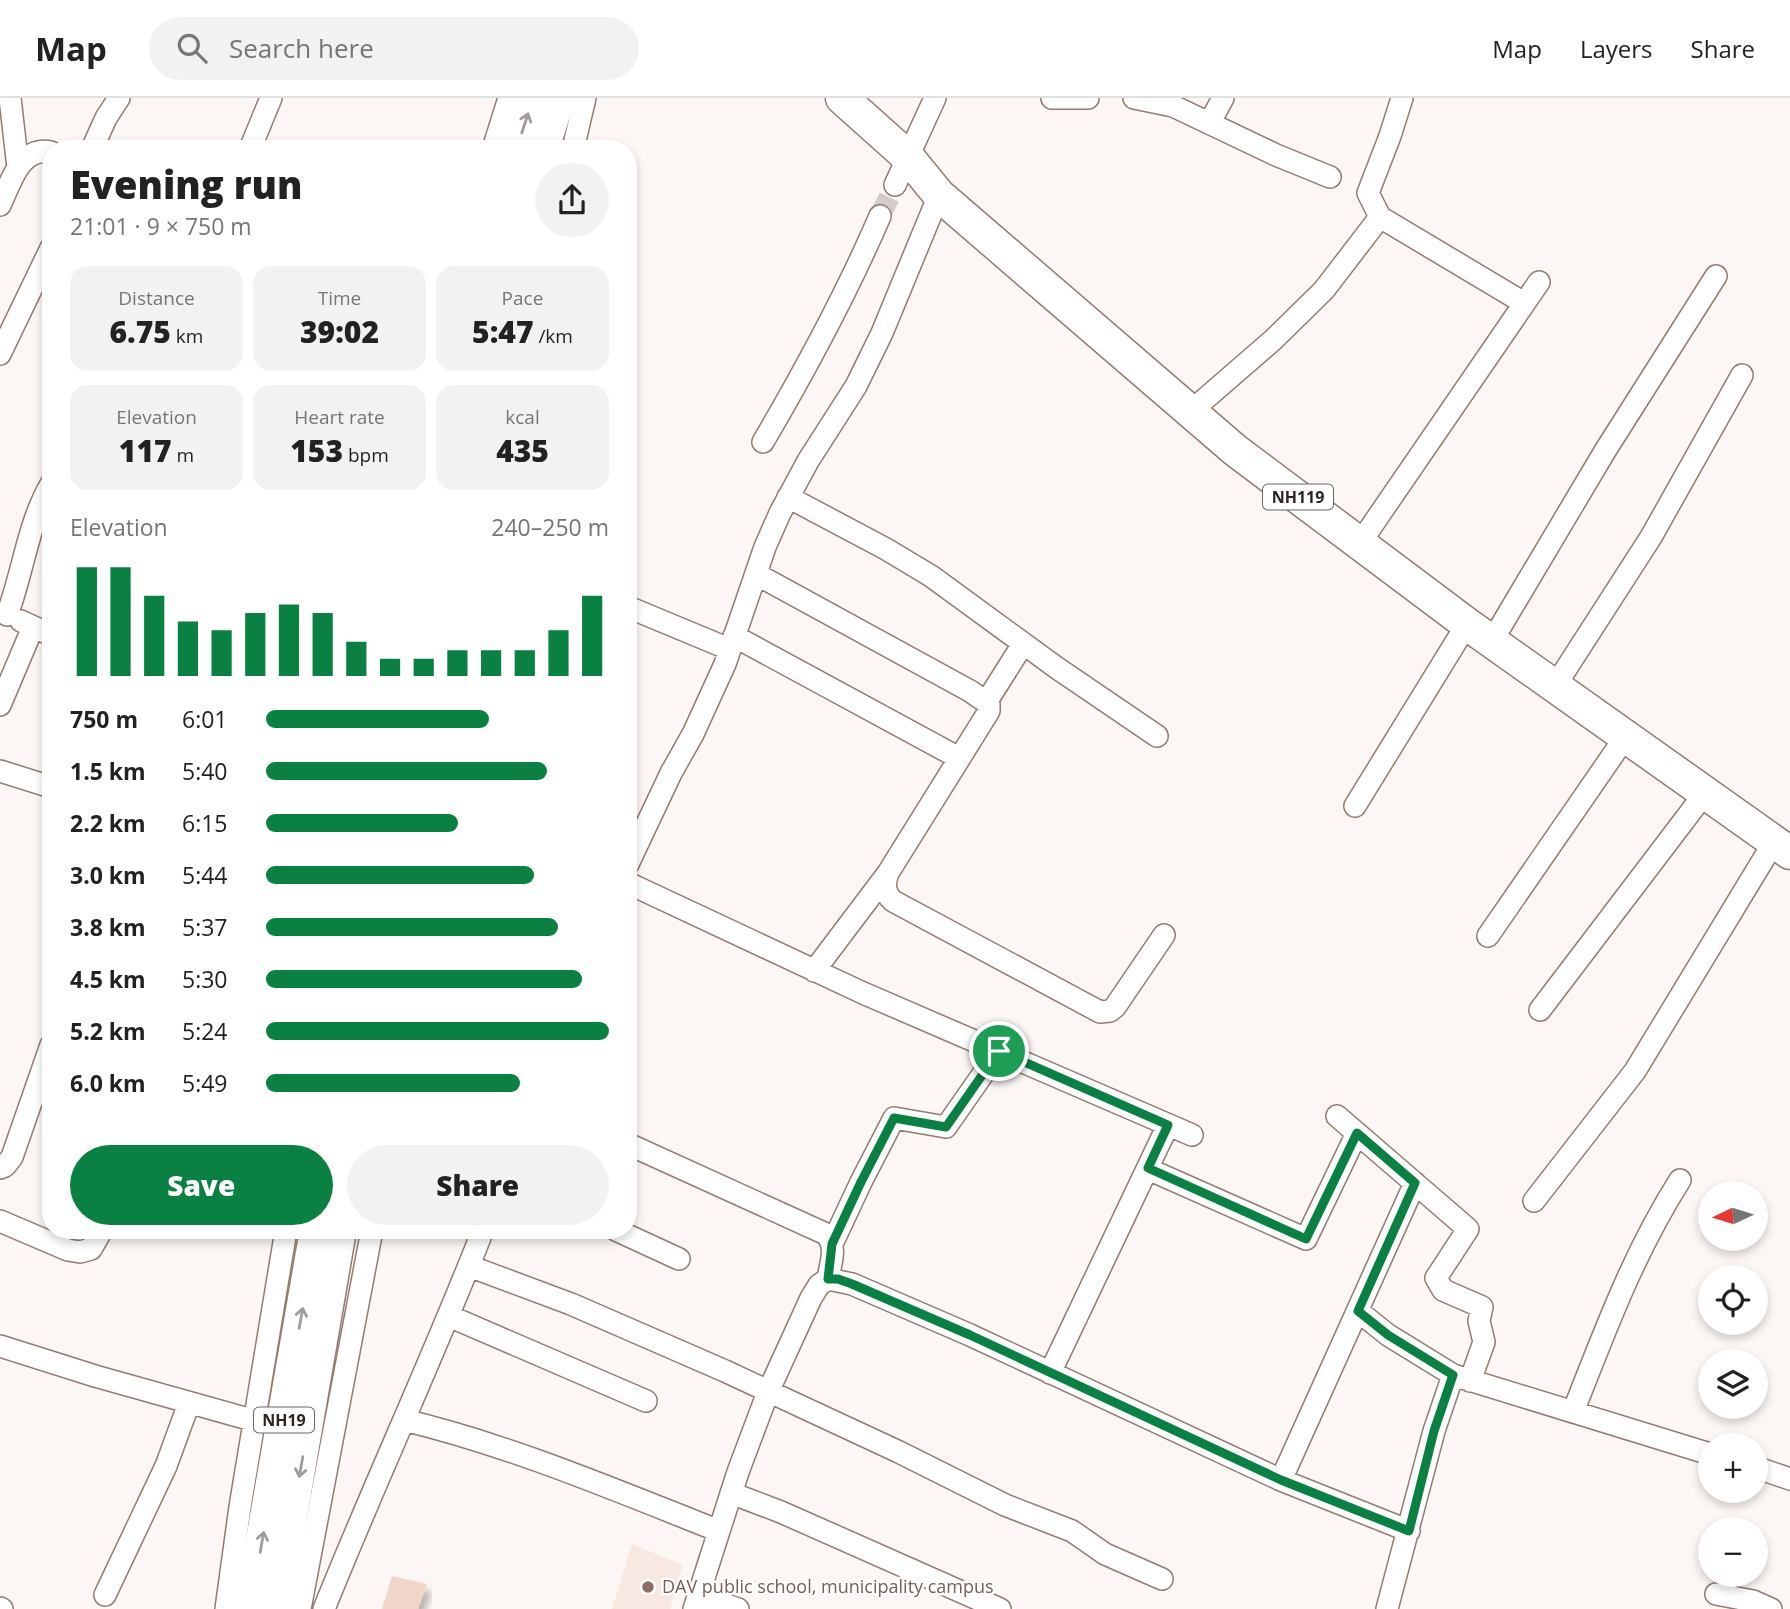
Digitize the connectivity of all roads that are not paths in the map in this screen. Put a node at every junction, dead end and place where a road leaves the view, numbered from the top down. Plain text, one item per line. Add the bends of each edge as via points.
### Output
1 (10, 98) edge
2 (119, 98) edge
3 (271, 98) edge
4 (509, 98) edge
5 (533, 98) edge
6 (559, 98) edge
7 (585, 98) edge
8 (842, 98) edge
9 (935, 98) edge
10 (1052, 98) edge
11 (1088, 98) edge
12 (1134, 98) edge
13 (1223, 98) edge
14 (1402, 98) edge
15 (1210, 122) junction
16 (96, 140) edge
17 (254, 140) edge
18 (496, 140) edge
19 (520, 140) edge
20 (546, 140) edge
21 (575, 140) edge
22 (42, 152) edge
23 (908, 157) junction
24 (18, 168) junction
25 (1330, 177) dead end
26 (895, 185) tunnel mouth
27 (939, 195) junction
28 (0, 205) edge
29 (880, 216) tunnel mouth
30 (1380, 218) junction
31 (42, 267) edge
32 (1716, 276) dead end
33 (1539, 282) dead end
34 (1524, 303) junction
35 (0, 354) edge
36 (1742, 375) dead end
37 (1190, 412) junction
38 (763, 442) dead end
39 (788, 497) junction
40 (42, 503) edge
41 (1360, 543) junction
42 (755, 574) junction
43 (637, 610) edge
44 (4, 613) edge
45 (42, 631) edge
46 (1480, 632) junction
47 (731, 643) junction
48 (1023, 644) junction
49 (1555, 685) junction
50 (987, 701) junction
51 (0, 705) edge
52 (1157, 736) dead end
53 (1626, 736) junction
54 (959, 758) junction
55 (0, 771) edge
56 (42, 784) edge
57 (1705, 793) junction
58 (1355, 806) dead end
59 (637, 845) edge
60 (1782, 848) edge
61 (888, 873) junction
62 (637, 887) edge
63 (1164, 935) dead end
64 (1488, 936) dead end
65 (814, 971) junction
66 (1540, 1010) dead end
67 (999, 1051) junction
68 (42, 1071) edge
69 (1337, 1116) dead end
70 (1168, 1125) junction
71 (1357, 1133) junction
72 (1192, 1135) dead end
73 (637, 1148) edge
74 (0, 1168) edge
75 (1148, 1168) junction
76 (1680, 1180) dead end
77 (1415, 1183) junction
78 (1534, 1201) dead end
79 (0, 1221) edge
80 (42, 1239) edge
81 (42, 1239) edge
82 (97, 1239) edge
83 (285, 1239) edge
84 (314, 1239) edge
85 (339, 1239) edge
86 (370, 1239) edge
87 (480, 1239) edge
88 (636, 1239) edge
89 (832, 1244) junction
90 (680, 1259) dead end
91 (469, 1266) junction
92 (828, 1279) junction
93 (1358, 1311) junction
94 (449, 1316) junction
95 (0, 1346) edge
96 (1050, 1373) junction
97 (1462, 1378) junction
98 (768, 1392) junction
99 (646, 1401) dead end
100 (189, 1403) junction
101 (1573, 1412) junction
102 (404, 1420) junction
103 (255, 1421) junction
104 (1698, 1450) edge
105 (1768, 1471) edge
106 (1790, 1479) edge
107 (1281, 1480) junction
108 (731, 1493) junction
109 (719, 1531) junction
110 (1409, 1531) junction
111 (1162, 1579) dead end
112 (1716, 1594) dead end
113 (105, 1595) dead end
114 (696, 1602) edge
115 (226, 1609) edge
116 (250, 1609) edge
117 (275, 1609) edge
118 (300, 1609) edge
119 (324, 1609) edge
120 (738, 1609) edge
121 (1000, 1609) edge
122 (1388, 1609) edge
123 (1771, 1609) edge

1 - 24 street
2 - 16 street
3 - 17 street
4 - 18 street
19 -> 5 highway
6 - 20 highway
7 - 21 street
8 - 23 highway, NH119
9 - 23 street
10 - 11 street
12 - 15 street via 1173,106
13 - 15 street
14 - 30 street via 1368,193
15 - 25 street
22 - 24 street via 24,158
23 - 26 street
23 - 27 highway, NH119
24 - 28 street
27 - 37 highway, NH119
27 - 39 street via 883,333
29 - 38 street via 818,348
30 - 34 street
30 - 37 street via 1324,290
31 - 35 street
32 - 46 street via 1605,451
33 - 34 street
34 - 41 street
36 - 49 street via 1651,537
37 - 41 highway, NH119
39 - 42 street
39 - 48 street via 931,576
40 - 44 street via 18,588
41 - 46 highway, NH119
42 - 47 street
42 - 50 street
43 - 47 street
44 - 45 street
45 - 51 street
46 - 49 highway, NH119
46 - 58 street
47 - 54 street
47 - 59 street via 693,734
48 - 50 street
48 - 52 street
49 - 53 highway, NH119
50 - 54 street via 989,711
53 - 57 highway, NH119
53 - 64 street
54 - 61 street
55 - 56 street
57 - 60 highway, NH119
57 - 66 street
60 - 78 street via 1635,1071
61 - 63 street via 886,891 902,907 1101,1012 1115,1007
61 - 65 street
62 - 65 street
65 - 67 street
67 - 70 street
67 - 89 street via 946,1127 894,1118
68 - 74 street via 12,1157
69 - 71 street
70 - 72 street
70 - 75 street
71 - 75 street via 1306,1239
71 - 77 street
73 - 89 street via 827,1234
75 - 96 street
76 - 101 street via 1626,1278
77 - 93 street
77 - 97 street via 1468,1228 1436,1278 1443,1290 1482,1307 1479,1321 1484,1342
79 - 80 street
81 - 82 street via 80,1252 91,1249
83 - 103 street
116 -> 84 highway, NH19
85 -> 117 highway, NH19
86 - 118 street
87 - 91 street
88 - 90 street
89 - 92 street
91 - 94 street
91 - 98 street via 621,1325
92 - 96 street via 852,1284
92 - 98 street via 811,1298
93 - 97 street via 1388,1335
93 - 107 street
94 - 99 street
94 - 102 street
95 - 100 street
96 - 107 street
97 - 101 street
97 - 110 street via 1434,1431
98 - 108 street
98 - 111 street via 1072,1531 1105,1554
100 - 103 street
100 - 113 street via 166,1466
101 - 104 street
102 - 109 street via 487,1443
102 - 119 street
103 - 115 street
105 - 106 street
107 - 110 street
108 - 109 street
108 - 121 street
109 - 114 street
110 - 122 street
112 - 123 street
114 - 120 street

